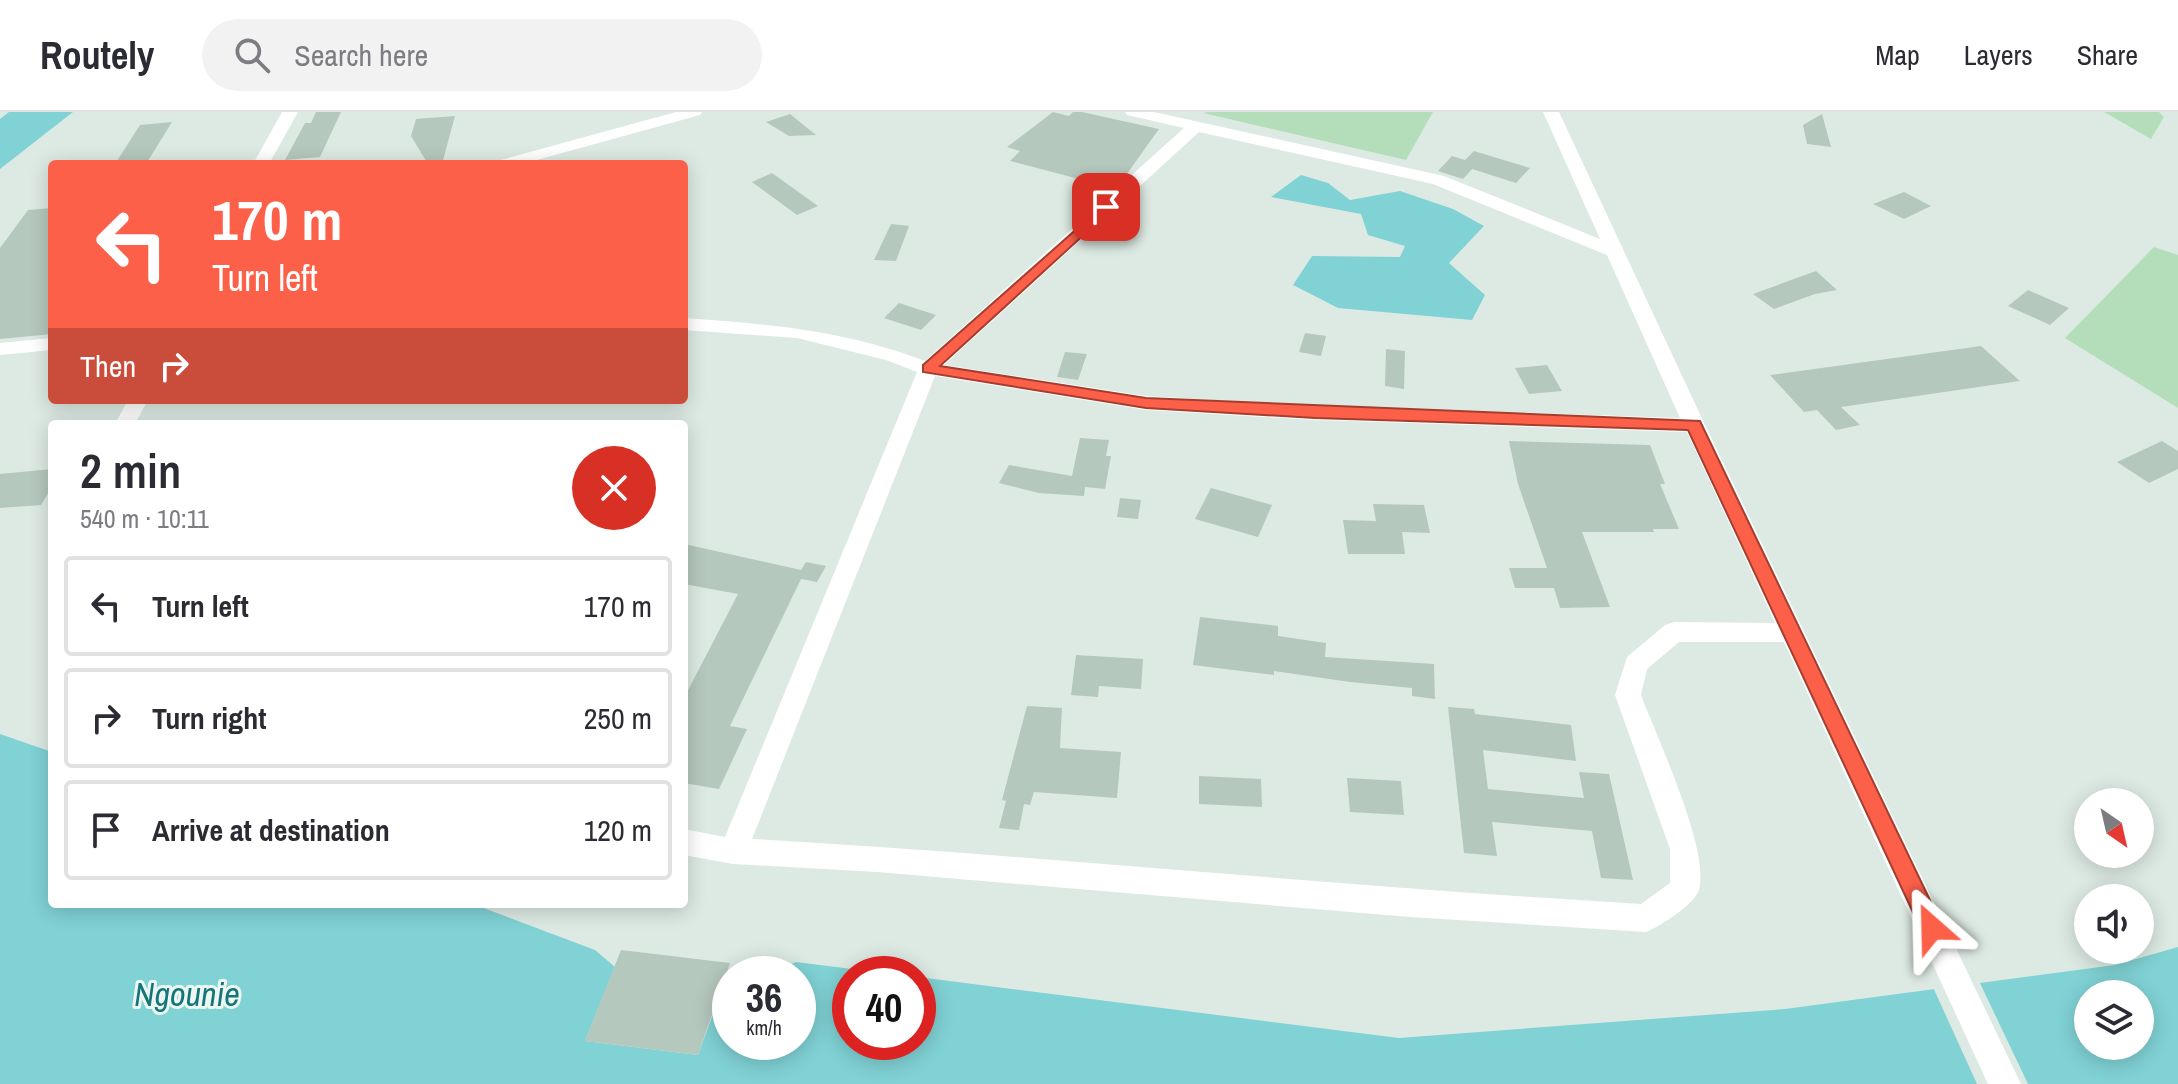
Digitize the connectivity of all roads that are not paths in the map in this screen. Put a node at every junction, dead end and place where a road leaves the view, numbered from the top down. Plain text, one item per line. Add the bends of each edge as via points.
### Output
1 (290, 112) edge
2 (694, 112) edge
3 (1133, 112) edge
4 (1551, 112) edge
5 (1196, 126) junction
6 (263, 160) edge
7 (518, 160) edge
8 (1616, 252) junction
9 (688, 324) edge
10 (48, 344) edge
11 (0, 349) edge
12 (928, 369) junction
13 (1694, 425) junction
14 (1792, 633) junction
15 (688, 843) edge
16 (733, 851) junction
17 (2005, 1084) edge

1 - 6 street
2 - 7 street
3 - 5 street
4 - 8 street
5 - 8 street via 1438,180
5 - 12 street
8 - 13 street
9 - 12 street via 797,332
10 - 11 street
12 - 13 street via 1146,403
12 - 16 street
13 - 14 street
14 - 16 street via 1674,632 1636,664 1628,695 1684,849 1685,889 1646,918
14 - 17 street
15 - 16 street

